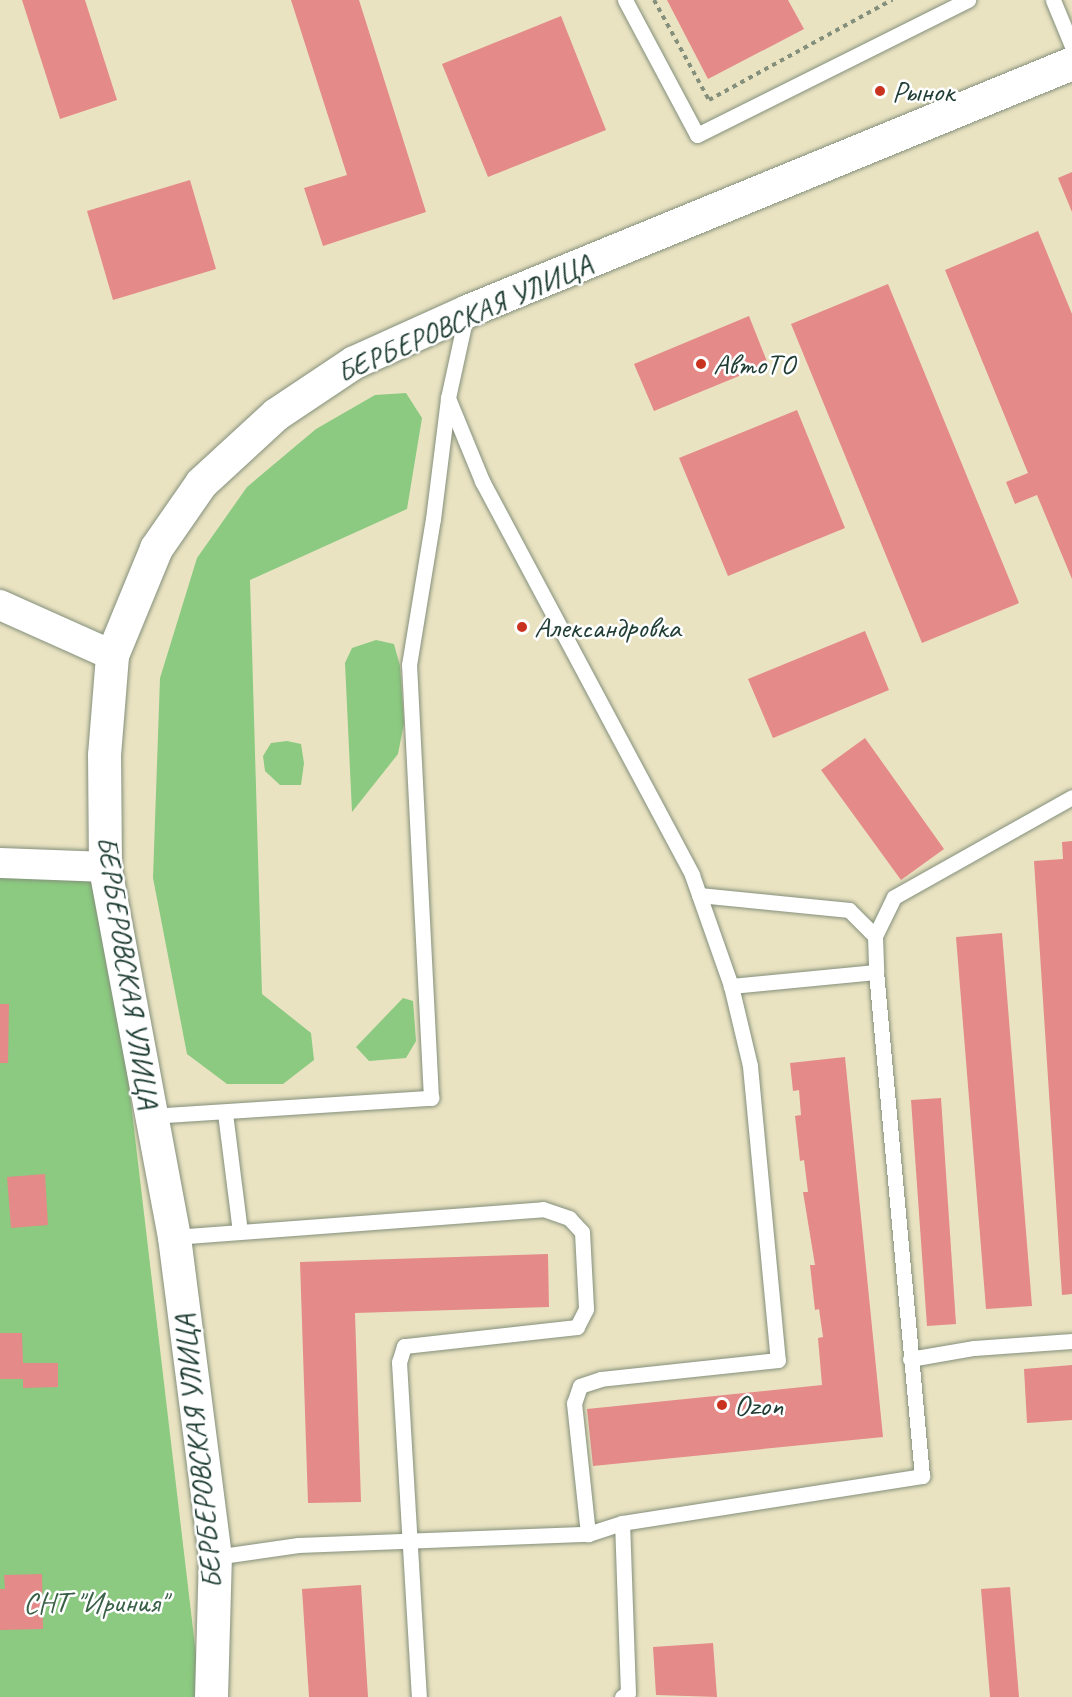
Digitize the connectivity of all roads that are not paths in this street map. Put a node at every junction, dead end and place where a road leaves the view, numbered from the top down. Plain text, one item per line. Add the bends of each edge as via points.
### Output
1 (625, 0) edge
2 (968, 0) edge
3 (1053, 0) edge
4 (1072, 46) edge
5 (1072, 63) edge
6 (467, 311) junction
7 (448, 398) junction
8 (0, 605) edge
9 (112, 655) junction
10 (1072, 797) edge
11 (0, 863) edge
12 (105, 867) junction
13 (699, 895) junction
14 (875, 936) junction
15 (876, 972) junction
16 (731, 986) junction
17 (225, 1113) junction
18 (150, 1116) junction
19 (240, 1231) junction
20 (174, 1237) junction
21 (1072, 1341) edge
22 (910, 1359) junction
23 (622, 1523) junction
24 (588, 1534) junction
25 (411, 1542) junction
26 (215, 1557) junction
27 (212, 1697) edge
28 (419, 1697) edge
29 (622, 1697) edge

1 - 2 lane via 698,135
3 - 4 lane
5 - 6 street, БЕРБЕРОВСКАЯ УЛИЦА
6 - 7 lane
6 - 9 street, БЕРБЕРОВСКАЯ УЛИЦА via 354,363 276,414 201,483 156,548
7 - 13 lane via 482,481 692,874
7 - 17 lane via 409,665 431,1098
8 - 9 street
9 - 12 street, БЕРБЕРОВСКАЯ УЛИЦА via 104,755
10 - 14 lane via 894,897
11 - 12 street
12 - 18 street, БЕРБЕРОВСКАЯ УЛИЦА
13 - 14 lane via 849,910
13 - 16 lane
14 - 15 lane
15 - 16 lane
15 - 22 lane
16 - 24 lane via 750,1066 778,1360 601,1379 580,1386 574,1403
17 - 18 lane
17 - 19 lane
18 - 20 street, БЕРБЕРОВСКАЯ УЛИЦА
19 - 20 lane
19 - 25 lane via 543,1209 569,1218 582,1232 586,1309 577,1327 404,1346 399,1362
20 - 26 street, БЕРБЕРОВСКАЯ УЛИЦА
21 - 22 lane via 974,1348
22 - 23 lane via 922,1476
23 - 24 lane
23 - 29 lane via 628,1693
24 - 25 lane
25 - 26 lane via 298,1545
25 - 28 lane
26 - 27 street, БЕРБЕРОВСКАЯ УЛИЦА

